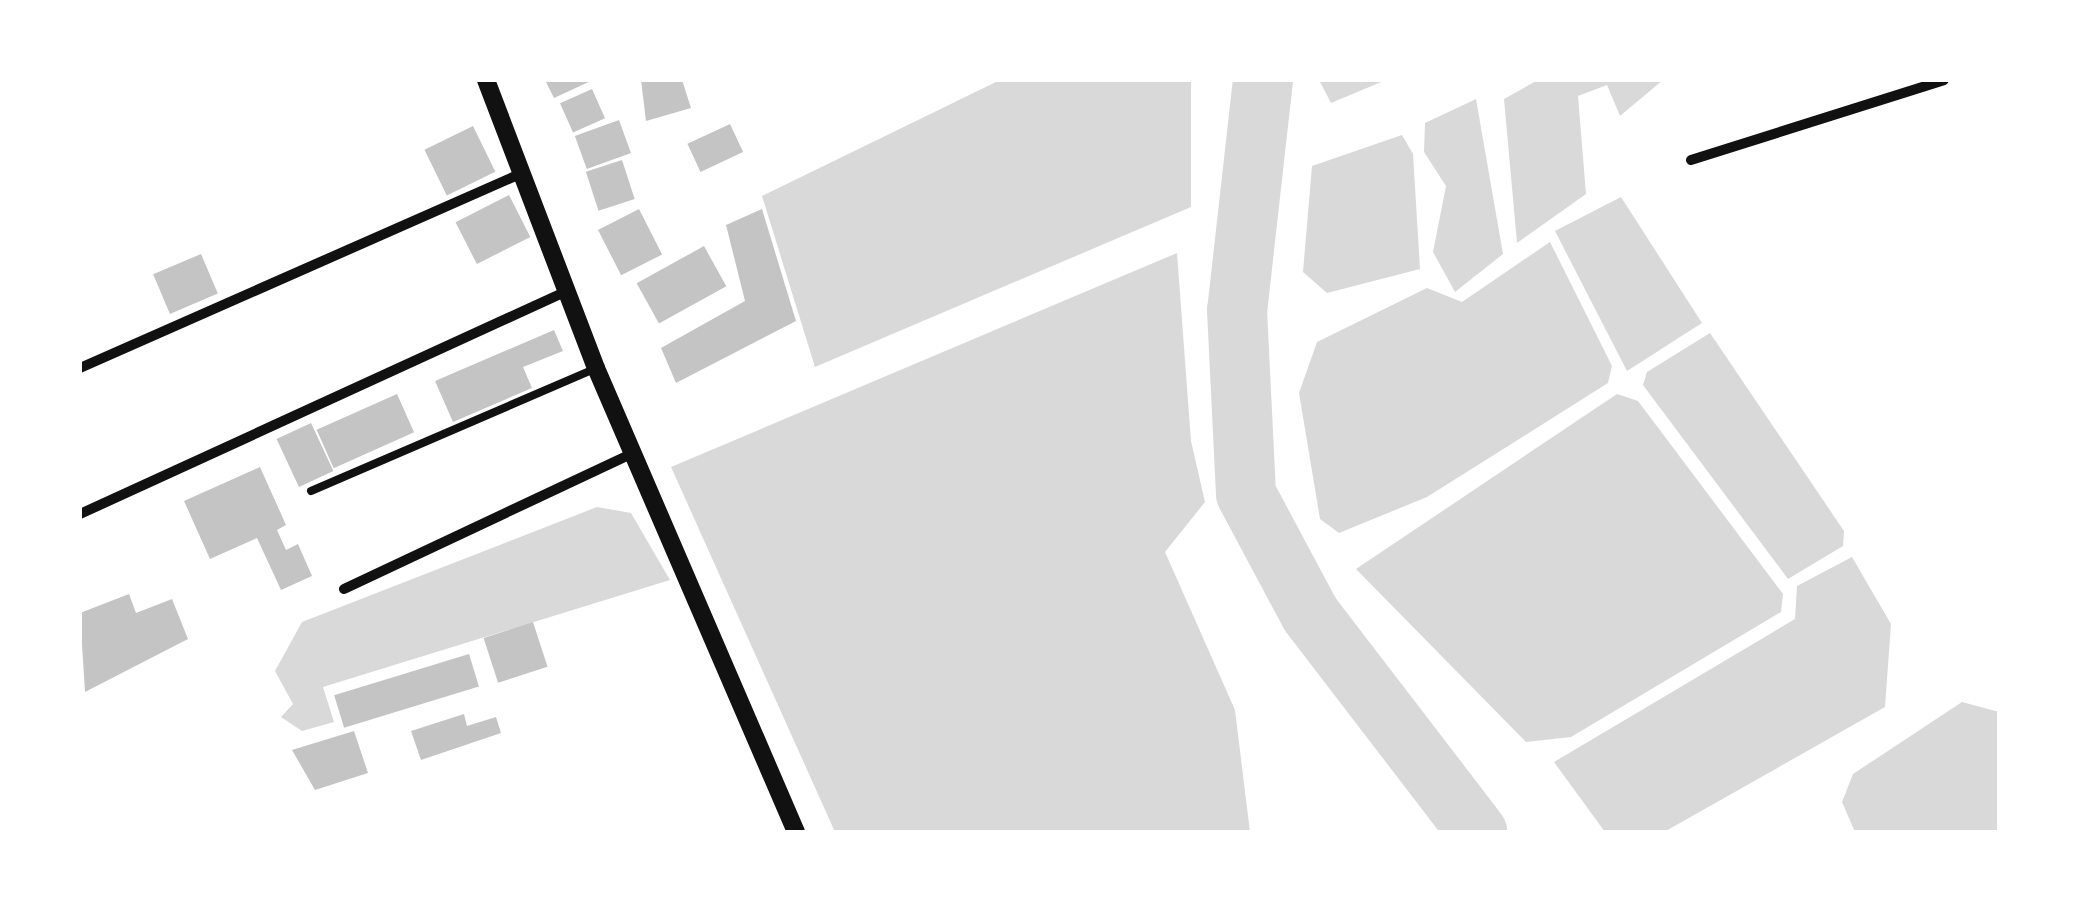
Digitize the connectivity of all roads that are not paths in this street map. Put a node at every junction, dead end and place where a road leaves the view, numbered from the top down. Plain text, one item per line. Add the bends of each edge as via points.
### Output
1 (486, 80) edge
2 (1944, 80) edge
3 (1691, 160) dead end
4 (523, 172) junction
5 (569, 290) junction
6 (80, 368) edge
7 (596, 368) junction
8 (633, 453) junction
9 (311, 492) dead end
10 (80, 498) edge
11 (84, 512) edge
12 (344, 588) dead end
13 (796, 832) edge

1 - 4 street
2 - 3 street
4 - 5 street
4 - 6 street
5 - 7 street
5 - 11 street
7 - 8 street
7 - 9 lane
8 - 12 street
8 - 13 street
10 - 11 street

